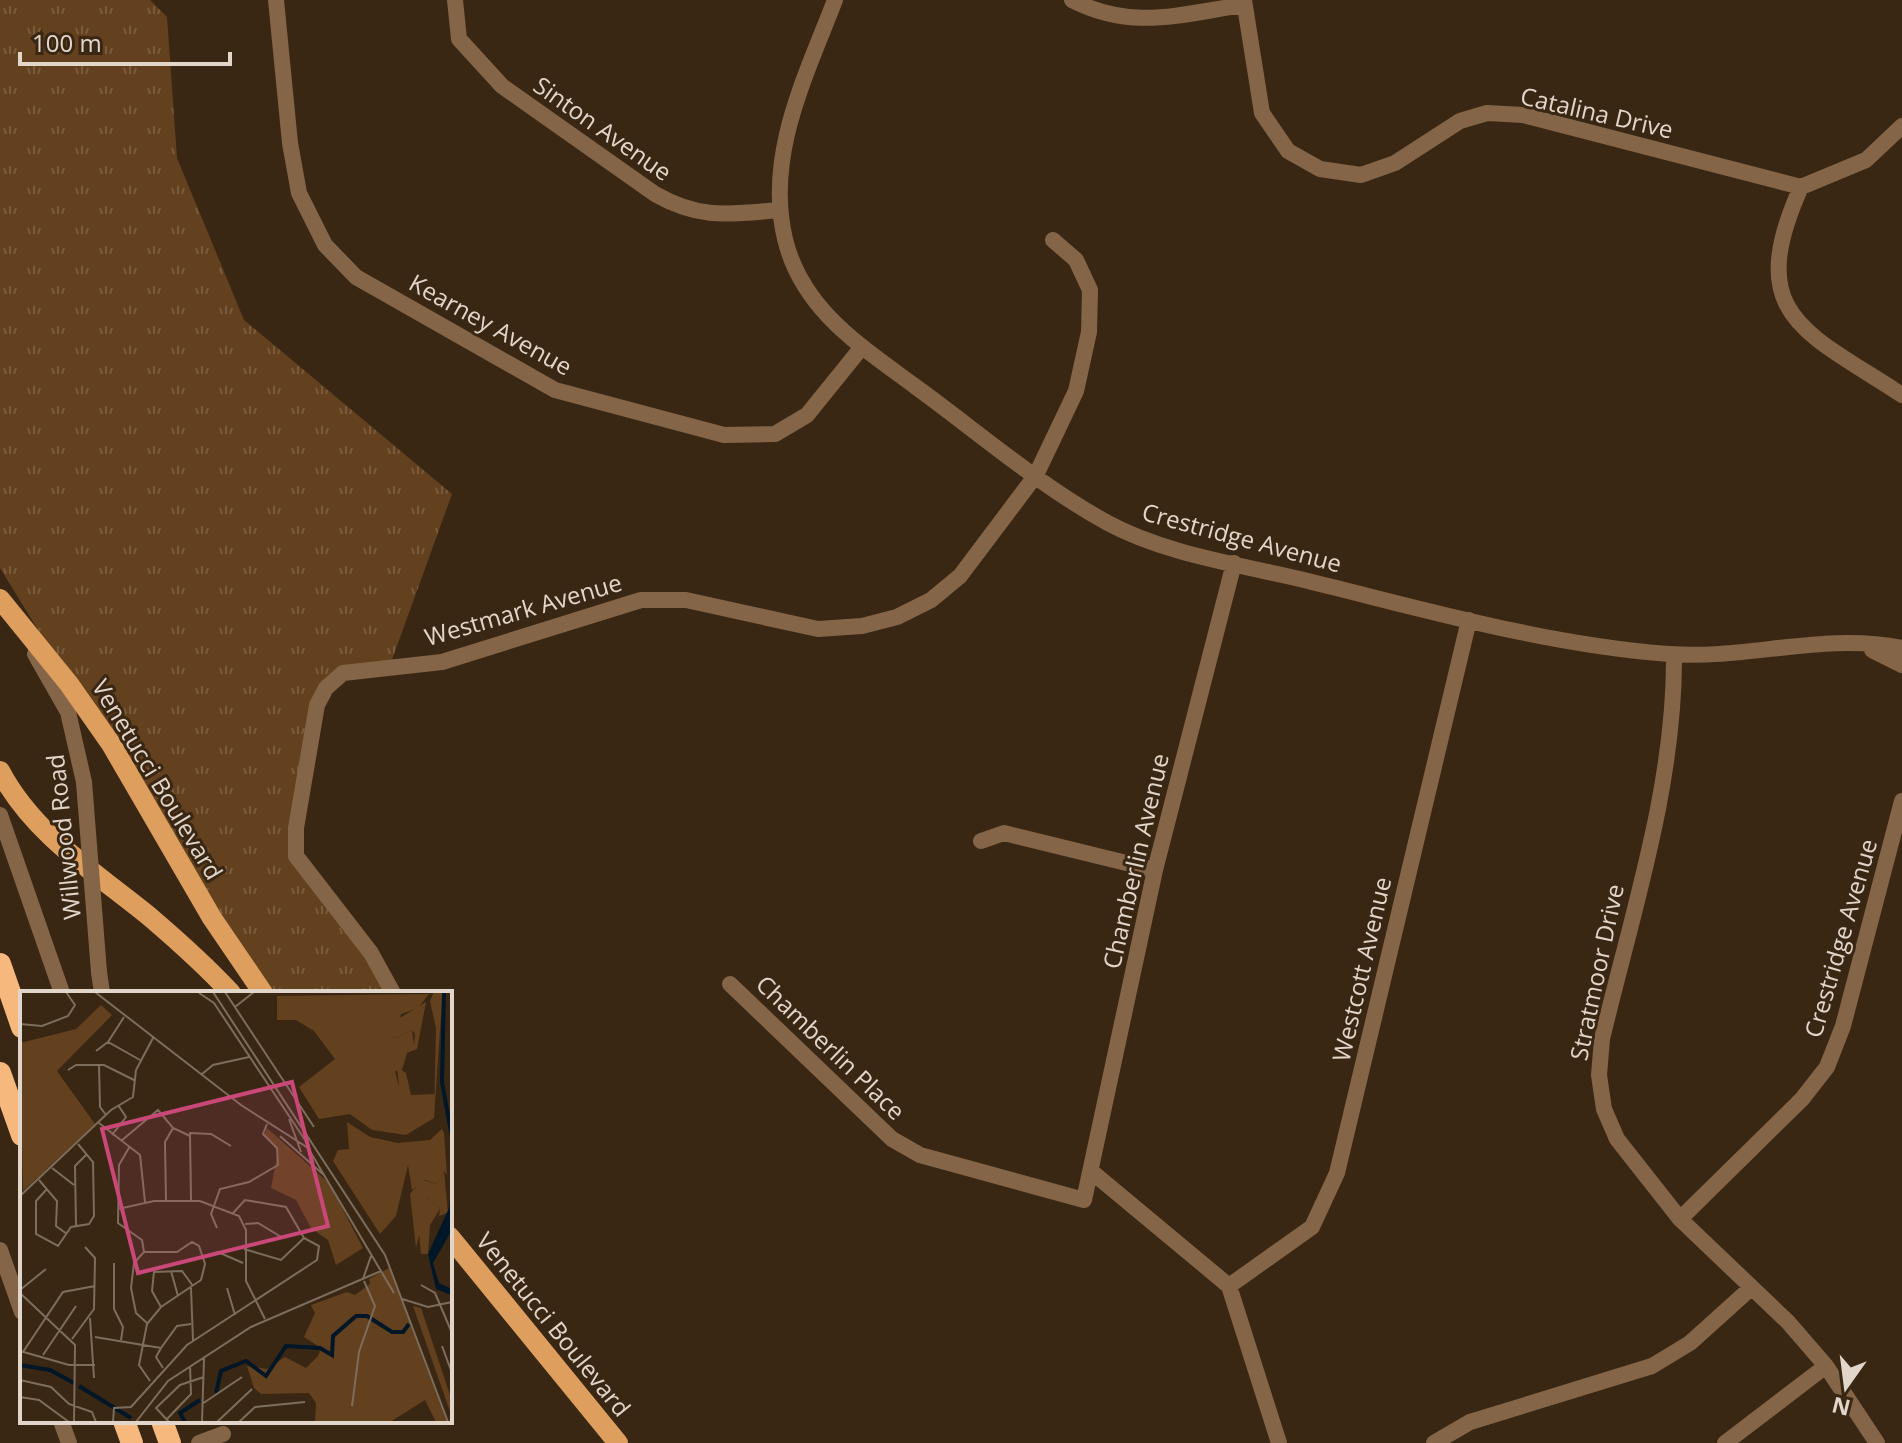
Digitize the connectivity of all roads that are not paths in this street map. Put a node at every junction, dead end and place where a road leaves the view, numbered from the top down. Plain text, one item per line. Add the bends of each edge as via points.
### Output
1 (276, 0) edge
2 (455, 0) edge
3 (835, 0) edge
4 (1072, 0) edge
5 (1244, 3) edge
6 (1902, 126) edge
7 (1801, 187) junction
8 (780, 210) junction
9 (1053, 240) dead end
10 (862, 347) junction
11 (1902, 395) edge
12 (1036, 475) junction
13 (1234, 563) junction
14 (0, 599) edge
15 (1469, 620) junction
16 (1852, 642) junction
17 (1902, 648) edge
18 (1674, 655) junction
19 (1902, 665) edge
20 (0, 771) edge
21 (1902, 801) edge
22 (0, 815) edge
23 (981, 841) dead end
24 (1155, 870) junction
25 (0, 964) edge
26 (730, 984) dead end
27 (61, 991) edge
28 (102, 991) edge
29 (229, 991) edge
30 (262, 991) edge
31 (392, 991) edge
32 (20, 1021) edge
33 (0, 1073) edge
34 (20, 1129) edge
35 (1092, 1172) junction
36 (1084, 1200) joint
37 (1680, 1219) junction
38 (452, 1239) edge
39 (0, 1250) edge
40 (1229, 1286) junction
41 (1751, 1288) junction
42 (20, 1306) edge
43 (1826, 1366) junction
44 (62, 1423) edge
45 (163, 1423) edge
46 (222, 1433) edge
47 (69, 1443) edge
48 (170, 1443) edge
49 (199, 1443) edge
50 (618, 1443) edge
51 (1279, 1443) edge
52 (1434, 1443) edge
53 (1725, 1443) edge
54 (1877, 1443) edge

1 - 10 street, Kearney Avenue via 299,193 325,245 356,277 555,390 724,435 775,434 807,415
2 - 8 street, Sinton Avenue via 459,39 502,86 655,194 681,209 712,216
3 - 8 street, Crestridge Avenue via 782,149
4 - 5 street via 1130,20
5 - 7 street, Catalina Drive via 1262,113 1288,151 1320,169 1361,175 1373,171 1395,163 1460,121 1487,113 1523,115
6 - 7 street via 1866,160
7 - 11 street via 1782,229 1775,268 1784,305 1810,334
8 - 10 street, Crestridge Avenue via 803,286 834,324
9 - 12 street, Westmark Avenue via 1076,260 1090,290 1089,332 1076,391
10 - 12 street, Crestridge Avenue
12 - 13 street, Crestridge Avenue via 1107,522
12 - 31 street, Westmark Avenue via 960,576 931,600 897,617 818,629 686,600 641,600 442,662 343,673 317,705 296,856 371,953
13 - 15 street, Crestridge Avenue
13 - 24 street, Chamberlin Avenue
14 - 28 street, Willwood Road, bridge via 68,712 84,782
14 - 30 main road, Venetucci Boulevard via 111,744 212,918
15 - 18 street, Crestridge Avenue via 1584,645
15 - 40 street, Westcott Avenue via 1337,1173 1312,1227
16 - 17 street, Crestridge Avenue
16 - 18 street, Crestridge Avenue
16 - 19 street, Crestridge Avenue
18 - 37 street, Stratmoor Drive via 1669,758 1602,1039 1599,1075 1604,1109 1617,1139
20 - 29 main road via 57,843 152,919
21 - 37 street, Crestridge Avenue via 1843,1026 1827,1067 1802,1099
22 - 27 street, Willwood Road
23 - 24 street via 1004,833
24 - 35 street, Chamberlin Avenue
25 - 32 highway
26 - 36 street, Chamberlin Place via 892,1139 920,1155
33 - 34 highway
35 - 36 street, Chamberlin Avenue
35 - 40 street
37 - 41 street, Stratmoor Drive
38 - 50 main road, Venetucci Boulevard
39 - 42 street
40 - 51 street
41 - 43 street, Stratmoor Drive
41 - 52 street via 1690,1343 1652,1366 1470,1422
43 - 53 street
43 - 54 street, Stratmoor Drive
44 - 47 street
45 - 48 highway
46 - 49 street

